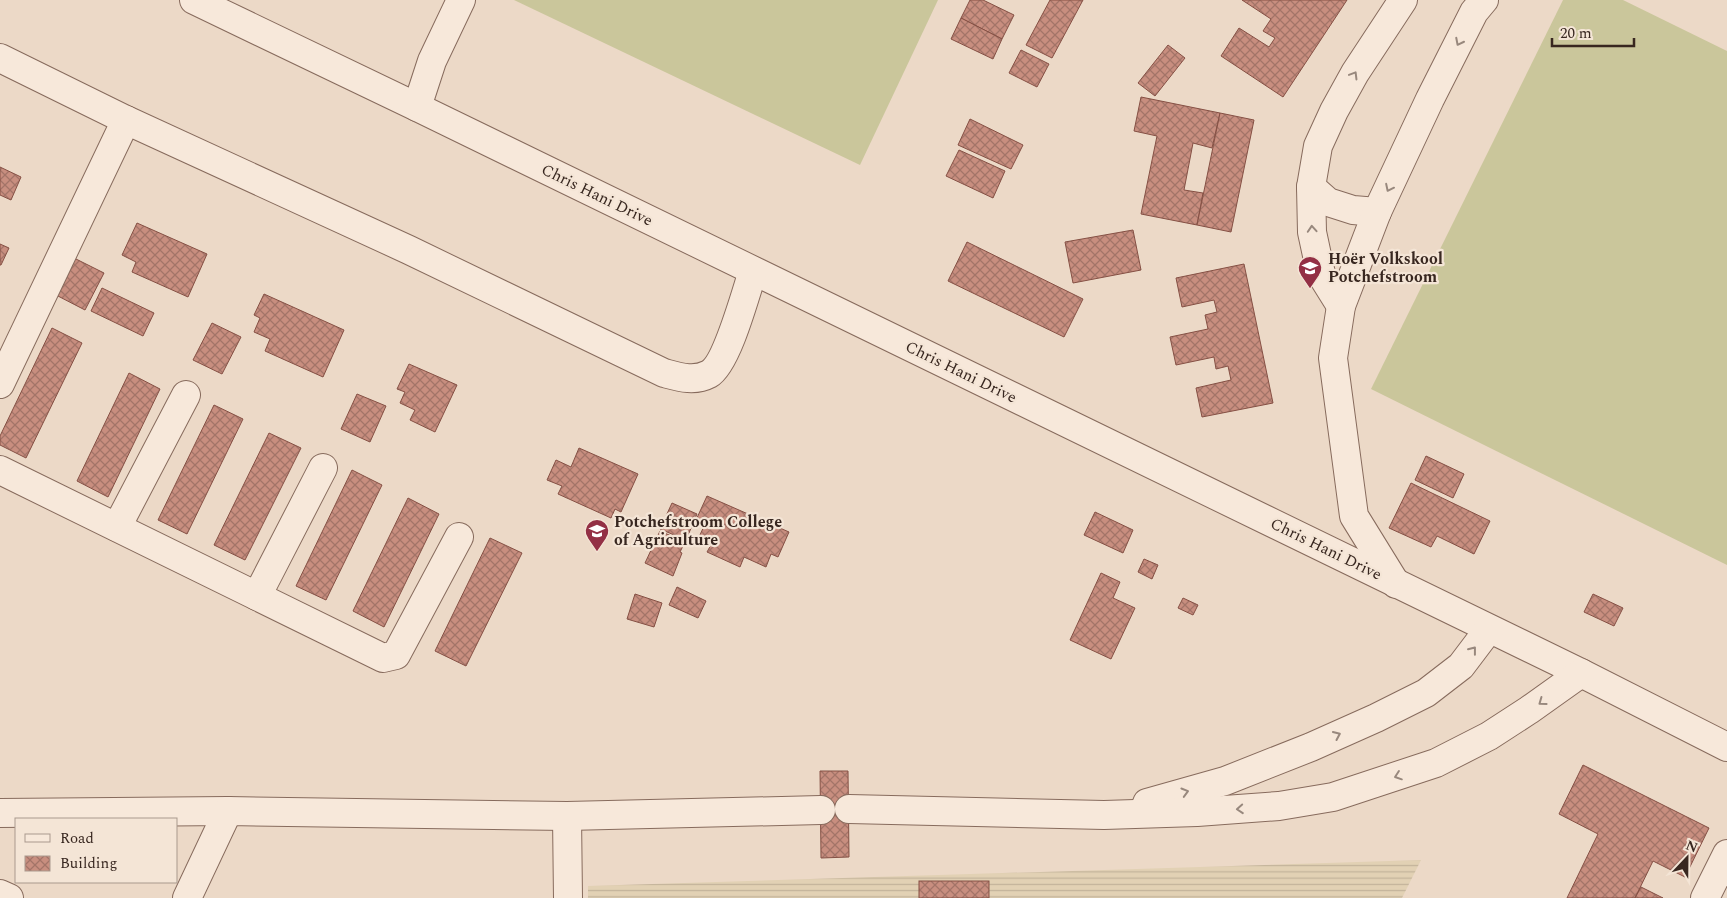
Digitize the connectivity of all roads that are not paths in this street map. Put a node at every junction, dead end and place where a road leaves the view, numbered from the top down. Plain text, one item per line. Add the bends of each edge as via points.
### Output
1 (194, 0) edge
2 (461, 0) edge
3 (1403, 0) edge
4 (1484, 0) edge
5 (0, 58) edge
6 (417, 106) junction
7 (126, 120) junction
8 (1311, 187) junction
9 (1377, 212) junction
10 (753, 271) junction
11 (1341, 306) junction
12 (0, 384) edge
13 (186, 395) dead end
14 (323, 468) dead end
15 (0, 470) edge
16 (117, 527) junction
17 (459, 536) dead end
18 (1396, 584) junction
19 (257, 596) junction
20 (1490, 629) junction
21 (1581, 673) junction
22 (1727, 747) edge
23 (848, 809) dead end
24 (821, 810) dead end
25 (228, 811) junction
26 (0, 813) edge
27 (1104, 815) junction
28 (567, 816) junction
29 (1727, 854) edge
30 (0, 894) edge
31 (9, 898) edge
32 (187, 898) edge
33 (568, 898) edge
34 (1705, 898) edge

1 - 6 street, Chris Hani Drive
2 - 6 street via 432,61
8 -> 3 street via 1318,146 1334,112 1355,73
4 -> 9 street via 1474,12
5 - 7 street
6 - 10 street, Chris Hani Drive
7 - 10 street via 409,250 664,373 684,379 697,379 711,373 720,360 729,343
7 - 12 street
8 - 9 street via 1328,202 1354,210
11 -> 8 street via 1320,274 1312,232
9 - 11 street
10 - 18 street, Chris Hani Drive
11 - 18 street via 1333,358 1354,516
13 - 16 street
14 - 19 street
15 - 16 street
16 - 19 street
17 - 19 street via 396,655 383,658
18 - 20 street, Chris Hani Drive
20 - 21 street, Chris Hani Drive
27 -> 20 street via 1224,781 1376,718 1426,693 1461,666
21 - 22 street, Chris Hani Drive
21 -> 27 street via 1489,736 1436,763 1333,797 1279,806
23 - 27 street
24 - 28 street
25 - 26 street
25 - 28 street
25 - 32 street
28 - 33 street
29 - 34 street
30 - 31 street

